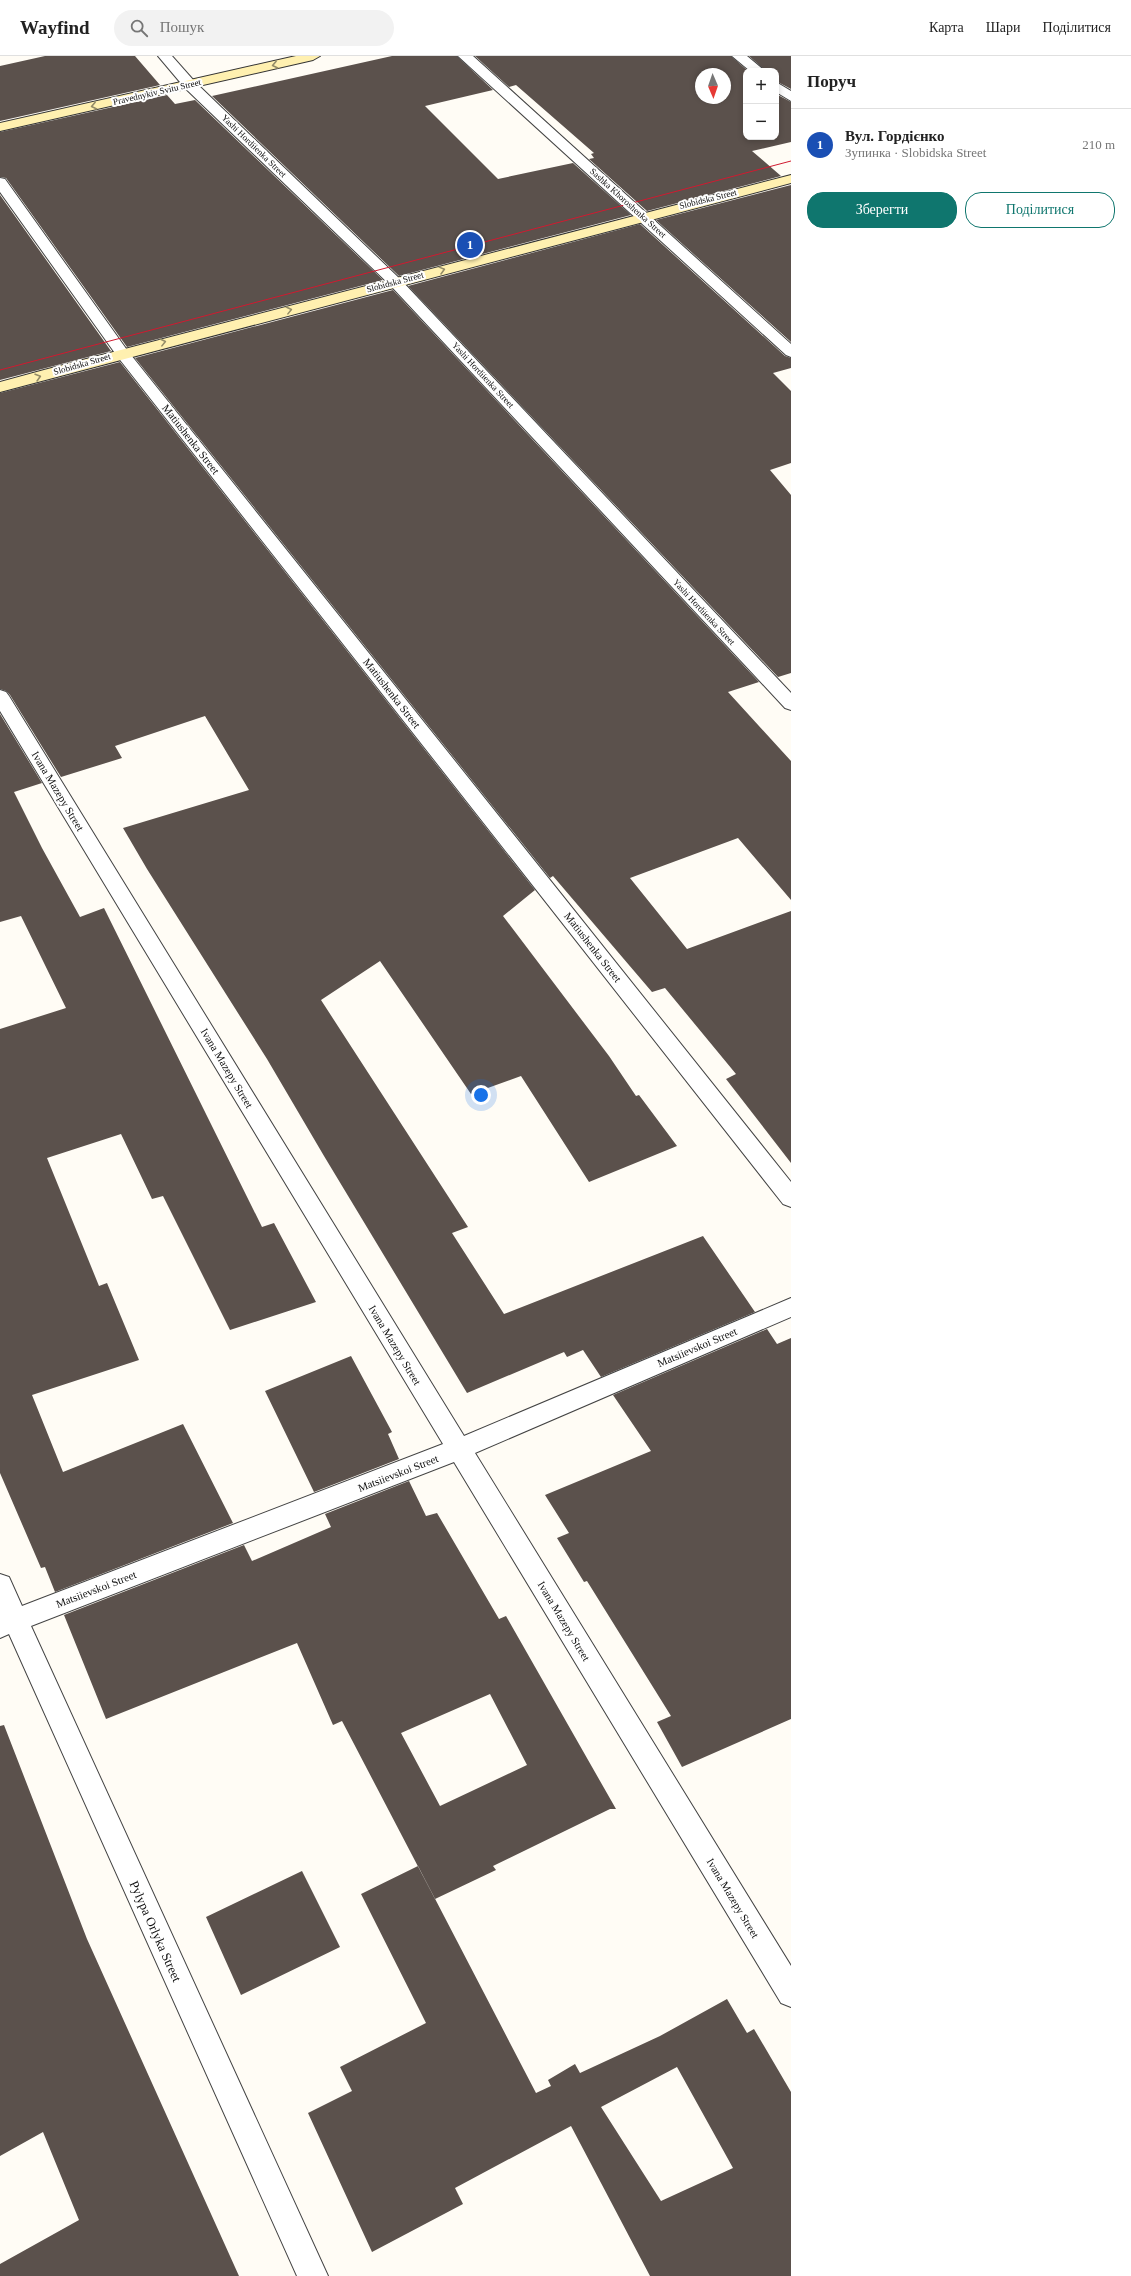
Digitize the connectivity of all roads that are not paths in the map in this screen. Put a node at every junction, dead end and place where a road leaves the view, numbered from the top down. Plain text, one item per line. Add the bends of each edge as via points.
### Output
1 (165, 56) edge
2 (314, 56) edge
3 (465, 56) edge
4 (739, 56) edge
5 (754, 68) edge
6 (190, 84) junction
7 (779, 88) edge
8 (791, 98) edge
9 (0, 127) edge
10 (791, 179) edge
11 (0, 182) edge
12 (642, 215) junction
13 (396, 283) junction
14 (791, 352) edge
15 (122, 353) junction
16 (0, 387) edge
17 (0, 696) edge
18 (791, 704) edge
19 (791, 1198) edge
20 (791, 1307) edge
21 (459, 1449) junction
22 (0, 1585) edge
23 (7, 1623) edge
24 (791, 1993) edge
25 (312, 2276) edge

1 - 6 street, Yashi Hordiienka Street
2 -> 6 main road, Pravednykiv Svitu Street
3 - 12 street, Sashka Khoroshenka Street
4 - 5 street
6 -> 9 main road, Pravednykiv Svitu Street
6 - 13 street, Yashi Hordiienka Street
7 - 8 street
10 - 12 main road, Slobidska Street
11 - 15 street, Matiushenka Street
13 -> 12 main road, Slobidska Street
12 - 14 street, Sashka Khoroshenka Street
15 -> 13 main road, Slobidska Street
13 - 18 street, Yashi Hordiienka Street
16 -> 15 main road, Slobidska Street
15 - 19 street, Matiushenka Street
17 - 21 street, Ivana Mazepy Street
20 - 21 street, Matsiievskoi Street
21 - 23 street, Matsiievskoi Street
21 - 24 street, Ivana Mazepy Street
22 - 23 street, Pylypa Orlyka Street
23 - 25 street, Pylypa Orlyka Street

